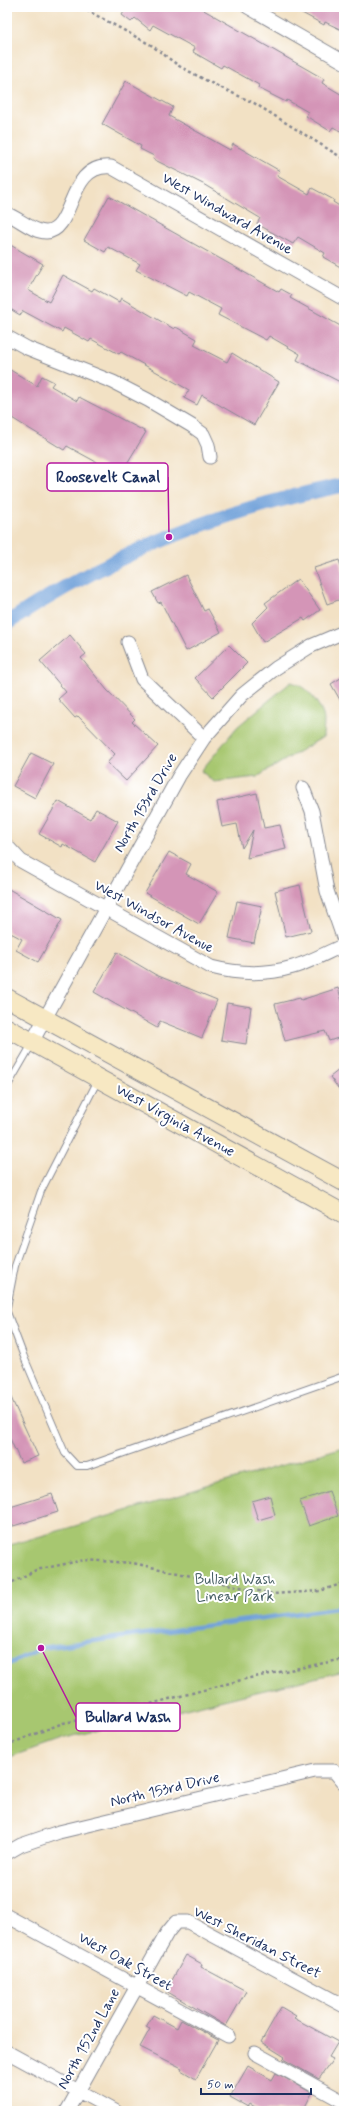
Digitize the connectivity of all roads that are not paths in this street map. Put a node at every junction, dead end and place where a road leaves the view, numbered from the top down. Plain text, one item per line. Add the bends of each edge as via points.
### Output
1 (248, 7) edge
2 (344, 62) edge
3 (7, 214) edge
4 (344, 299) edge
5 (7, 337) edge
6 (210, 457) dead end
7 (344, 632) edge
8 (128, 642) dead end
9 (204, 738) junction
10 (303, 788) dead end
11 (7, 846) edge
12 (105, 909) junction
13 (344, 940) edge
14 (344, 945) edge
15 (7, 998) edge
16 (45, 1020) junction
17 (7, 1028) edge
18 (32, 1042) junction
19 (98, 1078) junction
20 (7, 1087) edge
21 (344, 1182) edge
22 (344, 1214) edge
23 (7, 1307) edge
24 (7, 1312) edge
25 (344, 1376) edge
26 (344, 1783) edge
27 (7, 1853) edge
28 (7, 1916) edge
29 (176, 1922) joint
30 (136, 1987) junction
31 (344, 2006) edge
32 (228, 2036) dead end
33 (7, 2052) edge
34 (255, 2053) dead end
35 (78, 2091) junction
36 (344, 2101) edge
37 (67, 2111) edge
38 (115, 2111) edge
39 (338, 2111) edge

1 - 2 street
3 - 4 street, West Windward Avenue via 36,230 54,230 61,223 84,177 102,166 117,170
5 - 6 street via 27,348 113,382 186,422 203,434
7 - 9 street, North 153rd Drive via 311,646 276,668 242,696
8 - 9 street via 142,679
9 - 12 street, North 153rd Drive via 178,776
10 - 13 street via 312,811 327,891
11 - 12 street, West Windsor Avenue via 21,861
12 - 14 street, West Windsor Avenue via 211,967 233,973 293,967
12 - 16 street, North 153rd Drive
15 - 16 main road, West Virginia Avenue
16 - 18 street, North 153rd Drive
16 - 21 main road, West Virginia Avenue
17 - 18 main road, West Virginia Avenue
18 - 19 main road, West Virginia Avenue
18 - 20 lane
19 - 22 main road, West Virginia Avenue
19 - 23 lane via 41,1191 15,1266
24 - 25 lane via 65,1453 77,1466 87,1466
26 - 27 street, North 153rd Drive via 334,1771 315,1771 59,1832 21,1845
28 - 30 street, West Oak Street
29 - 30 street, North 152nd Lane
29 - 31 street, West Sheridan Street via 188,1922
30 - 32 street, West Oak Street
30 - 35 street, North 152nd Lane
33 - 35 street
34 - 36 street
35 - 37 street, North 152nd Lane
35 - 38 street
36 - 39 street

